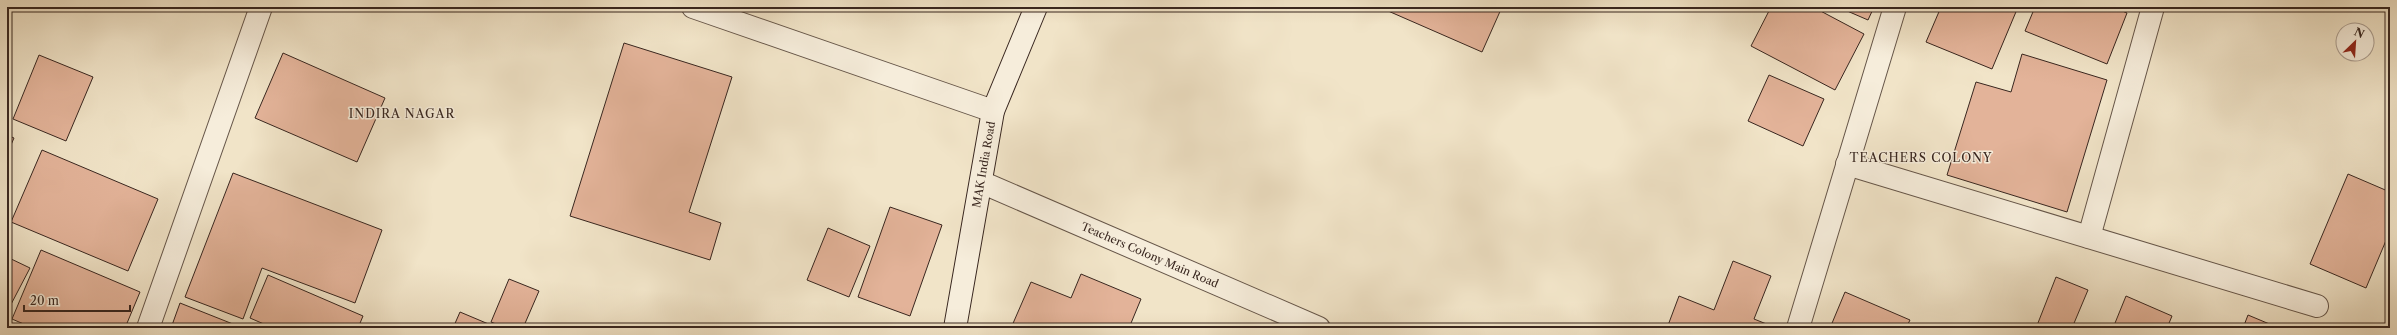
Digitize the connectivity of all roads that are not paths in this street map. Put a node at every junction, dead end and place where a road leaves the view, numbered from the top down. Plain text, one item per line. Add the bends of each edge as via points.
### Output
1 (261, 7) edge
2 (693, 7) edge
3 (1036, 7) edge
4 (1895, 7) edge
5 (2154, 7) edge
6 (993, 111) junction
7 (1847, 164) junction
8 (981, 182) junction
9 (2090, 237) junction
10 (2317, 306) dead end
11 (148, 328) edge
12 (955, 328) edge
13 (1319, 328) edge
14 (1798, 328) edge

1 - 11 street
2 - 6 street
3 - 6 street, MAK India Road
4 - 7 street
5 - 9 street
6 - 8 street, MAK India Road
7 - 9 street
7 - 14 street
8 - 12 street, MAK India Road
8 - 13 street, Teachers Colony Main Road
9 - 10 street

